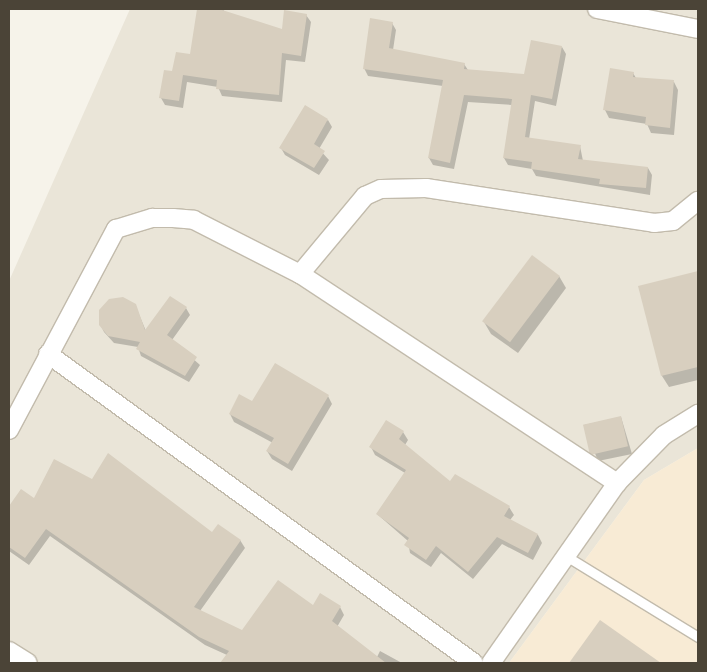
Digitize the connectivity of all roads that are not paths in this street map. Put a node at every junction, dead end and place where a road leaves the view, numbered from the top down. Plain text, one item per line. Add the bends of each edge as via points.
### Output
1 (598, 9) edge
2 (698, 29) edge
3 (698, 201) edge
4 (300, 274) junction
5 (48, 354) junction
6 (698, 414) edge
7 (9, 430) edge
8 (617, 483) junction
9 (566, 556) junction
10 (698, 637) edge
11 (9, 651) edge
12 (28, 663) edge
13 (474, 663) edge
14 (491, 663) edge

1 - 2 street
3 - 4 street via 673,221 654,223 426,188 382,189 365,196
4 - 5 street via 194,220 133,222 116,229
4 - 8 street
5 - 7 street
5 - 13 street
6 - 8 street via 664,434
8 - 9 street
9 - 10 lane
9 - 14 street
11 - 12 street

